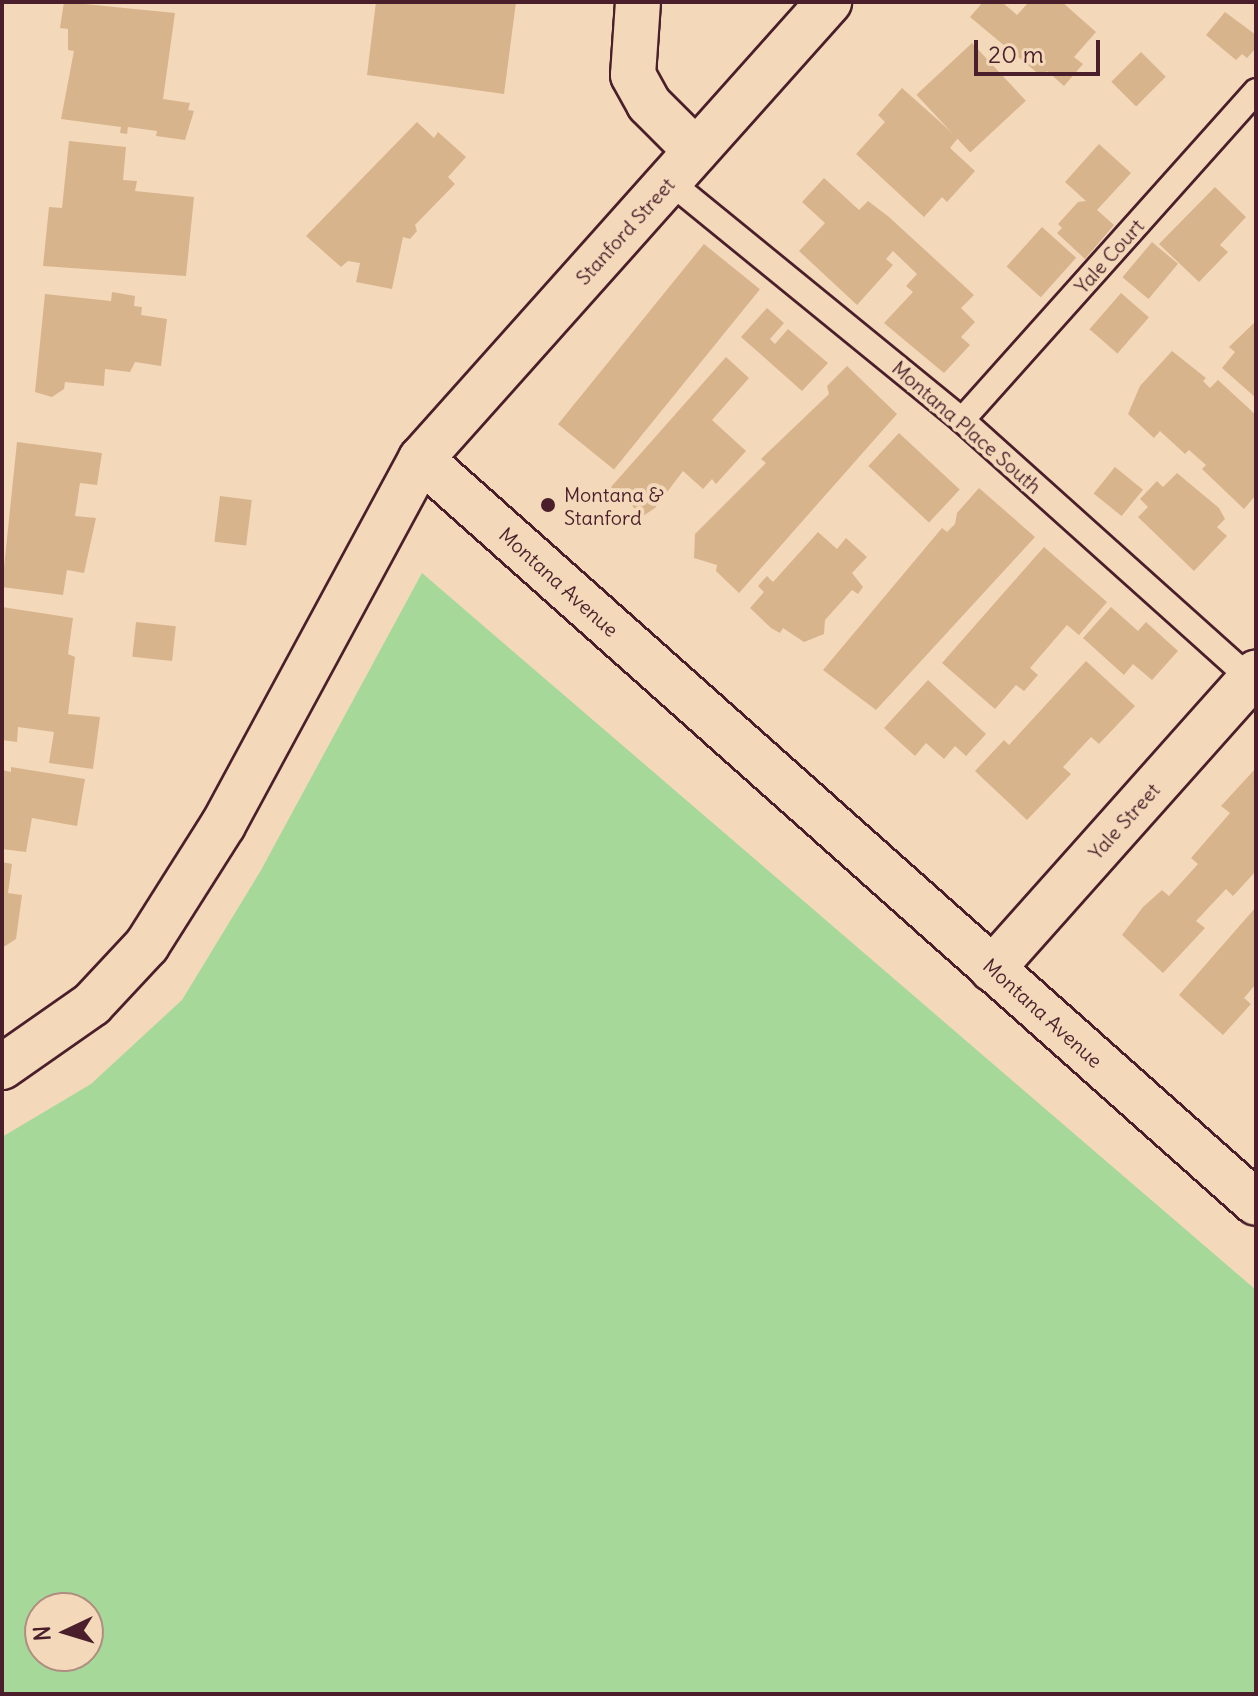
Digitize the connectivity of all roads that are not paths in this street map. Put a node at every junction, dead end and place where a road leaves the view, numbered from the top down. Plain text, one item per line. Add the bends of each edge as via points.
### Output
1 (638, 2) edge
2 (829, 2) edge
3 (1256, 91) edge
4 (683, 166) junction
5 (962, 420) junction
6 (421, 459) junction
7 (1254, 678) edge
8 (992, 969) junction
9 (2, 1067) edge
10 (1256, 1203) edge

1 - 4 street via 633,75
2 - 4 street, Stanford Street
3 - 5 lane, Yale Court
4 - 5 lane, Montana Place South
4 - 6 street, Stanford Street
5 - 7 lane, Montana Place South
6 - 8 street, Montana Avenue
6 - 9 street via 223,825 147,945 92,1004
7 - 8 street, Yale Street
8 - 10 street, Montana Avenue

